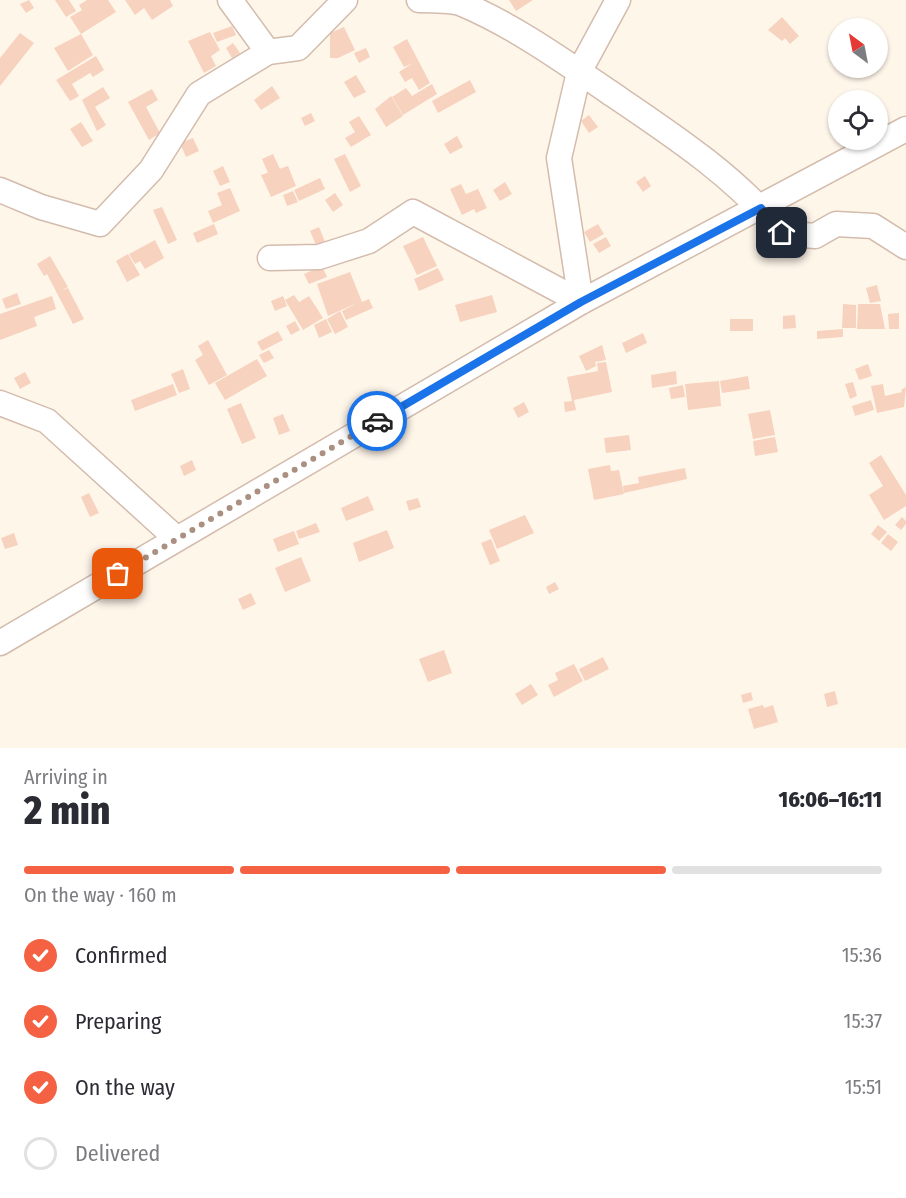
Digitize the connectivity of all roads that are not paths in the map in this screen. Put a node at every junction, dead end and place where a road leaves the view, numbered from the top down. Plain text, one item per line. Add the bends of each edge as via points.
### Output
1 (230, 0) edge
2 (345, 0) edge
3 (420, 0) edge
4 (618, 0) edge
5 (268, 52) junction
6 (579, 72) junction
7 (906, 129) edge
8 (0, 190) edge
9 (761, 208) junction
10 (906, 247) edge
11 (270, 258) dead end
12 (581, 302) junction
13 (0, 403) edge
14 (177, 539) junction
15 (0, 644) edge

1 - 5 street
2 - 5 street via 298,48
3 - 6 street via 458,2
4 - 6 street
5 - 8 street via 199,94 151,170 100,224
6 - 9 street via 693,150
6 - 12 street via 559,158
7 - 9 street
9 - 10 street via 782,233 815,236 836,225 873,226
9 - 12 street
11 - 12 street via 319,257 369,241 413,212
12 - 14 street
13 - 14 street via 47,422
14 - 15 street

